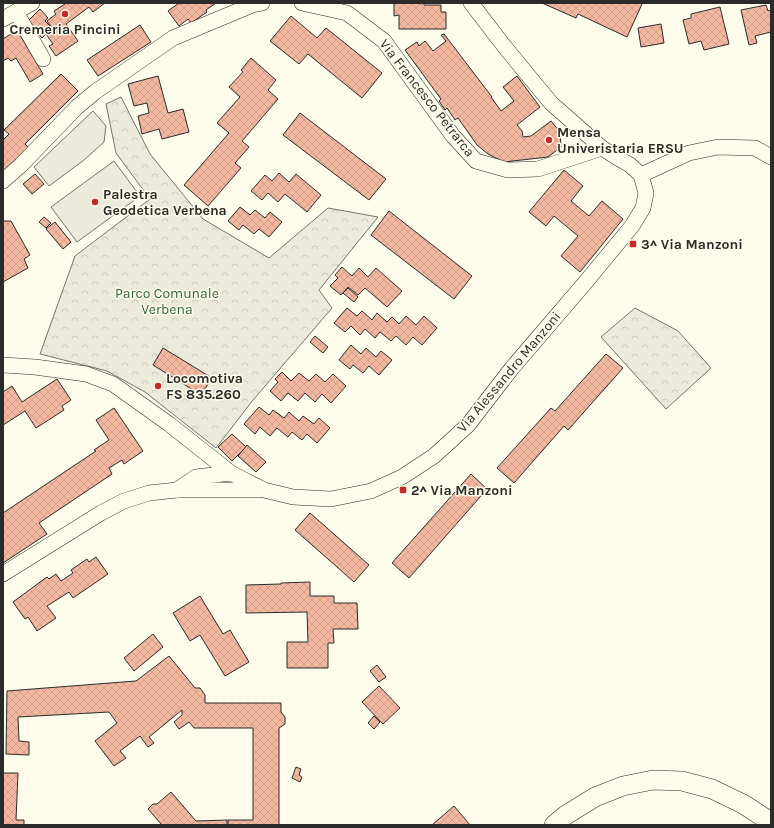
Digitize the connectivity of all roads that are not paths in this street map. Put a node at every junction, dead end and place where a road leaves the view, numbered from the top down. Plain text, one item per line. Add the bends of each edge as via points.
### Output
1 (32, 3) edge
2 (262, 3) edge
3 (302, 3) edge
4 (471, 3) edge
5 (9, 16) edge
6 (43, 59) dead end
7 (602, 148) junction
8 (771, 157) edge
9 (641, 175) junction
10 (3, 181) edge
11 (3, 365) edge
12 (205, 452) junction
13 (231, 473) junction
14 (196, 478) junction
15 (214, 489) junction
16 (177, 490) junction
17 (264, 490) junction
18 (3, 574) edge
19 (771, 822) edge
20 (554, 825) edge

1 - 5 street
2 - 10 street via 173,38 77,107
3 - 7 street, Via Francesco Petrarca via 347,13 384,41 453,136 476,161 508,170 538,169
4 - 7 street via 551,103
5 - 6 street
7 - 9 street
8 - 9 street via 755,148 718,147 689,153
9 - 17 street, Via Alessandro Manzoni via 646,193 643,208 632,226 512,368 468,425 434,456 402,478 371,491 331,499 292,497
11 - 12 street via 86,374 113,384
12 - 13 street
12 - 14 street
13 - 14 street, Via Alessandro Manzoni
13 - 15 street
13 - 17 street, Via Alessandro Manzoni
14 - 16 street, Via Alessandro Manzoni
15 - 16 street, Via Alessandro Manzoni
15 - 17 street, Via Alessandro Manzoni
16 - 18 street, Via Alessandro Manzoni via 149,493 124,501
19 - 20 main road via 743,804 712,789 682,781 653,780 623,786 594,797

